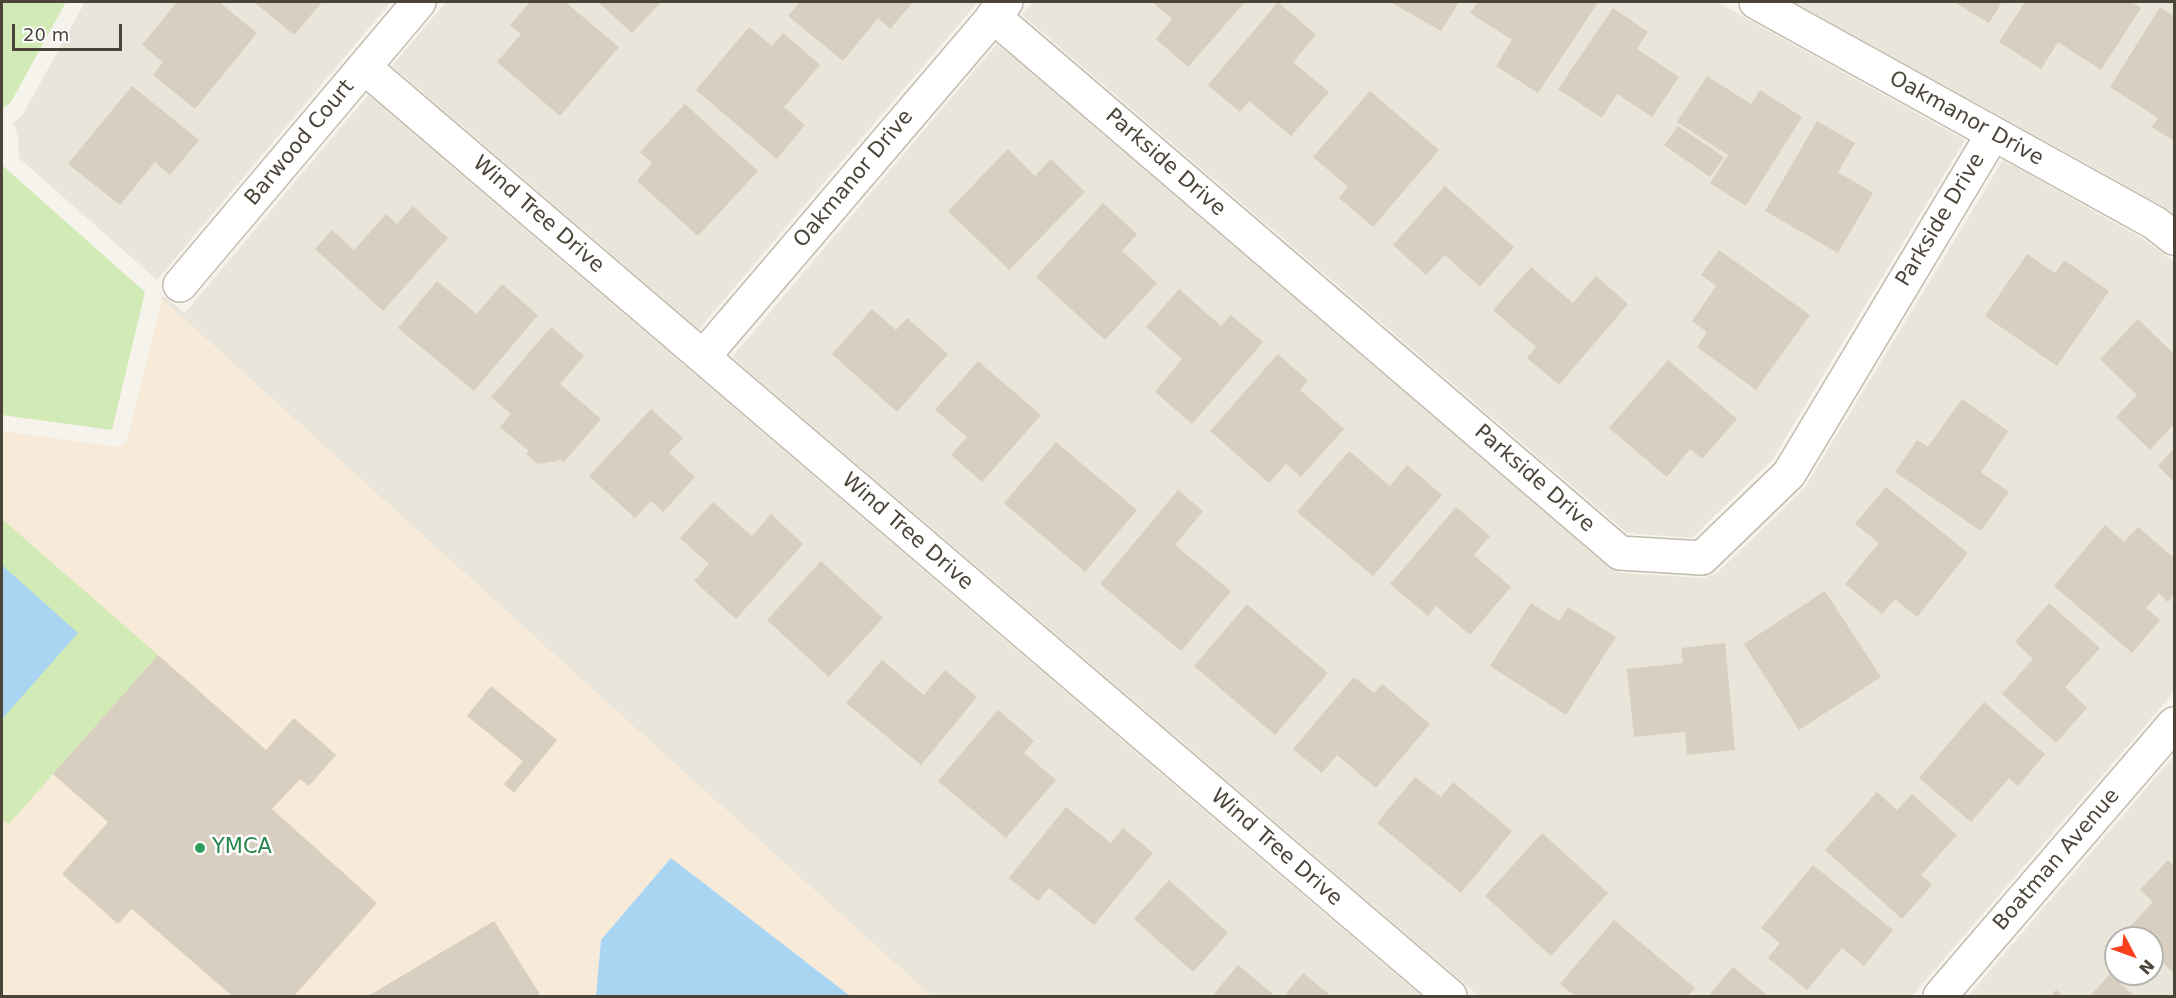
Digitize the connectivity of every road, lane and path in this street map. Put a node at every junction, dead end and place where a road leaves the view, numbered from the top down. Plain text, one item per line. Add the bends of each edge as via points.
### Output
1 (419, 2) edge
2 (1756, 2) edge
3 (1000, 9) edge
4 (364, 66) junction
5 (1993, 134) junction
6 (2175, 238) edge
7 (180, 285) dead end
8 (703, 357) junction
9 (2175, 723) edge
10 (1450, 996) edge
11 (1940, 996) edge

1 - 4 street, Barwood Court
2 - 5 street, Oakmanor Drive
3 - 5 street, Parkside Drive via 1620,553 1702,558 1789,474
3 - 8 street, Oakmanor Drive
4 - 7 street, Barwood Court
4 - 8 street, Wind Tree Drive
5 - 6 street, Oakmanor Drive via 2155,223
8 - 10 street, Wind Tree Drive
9 - 11 street, Boatman Avenue

